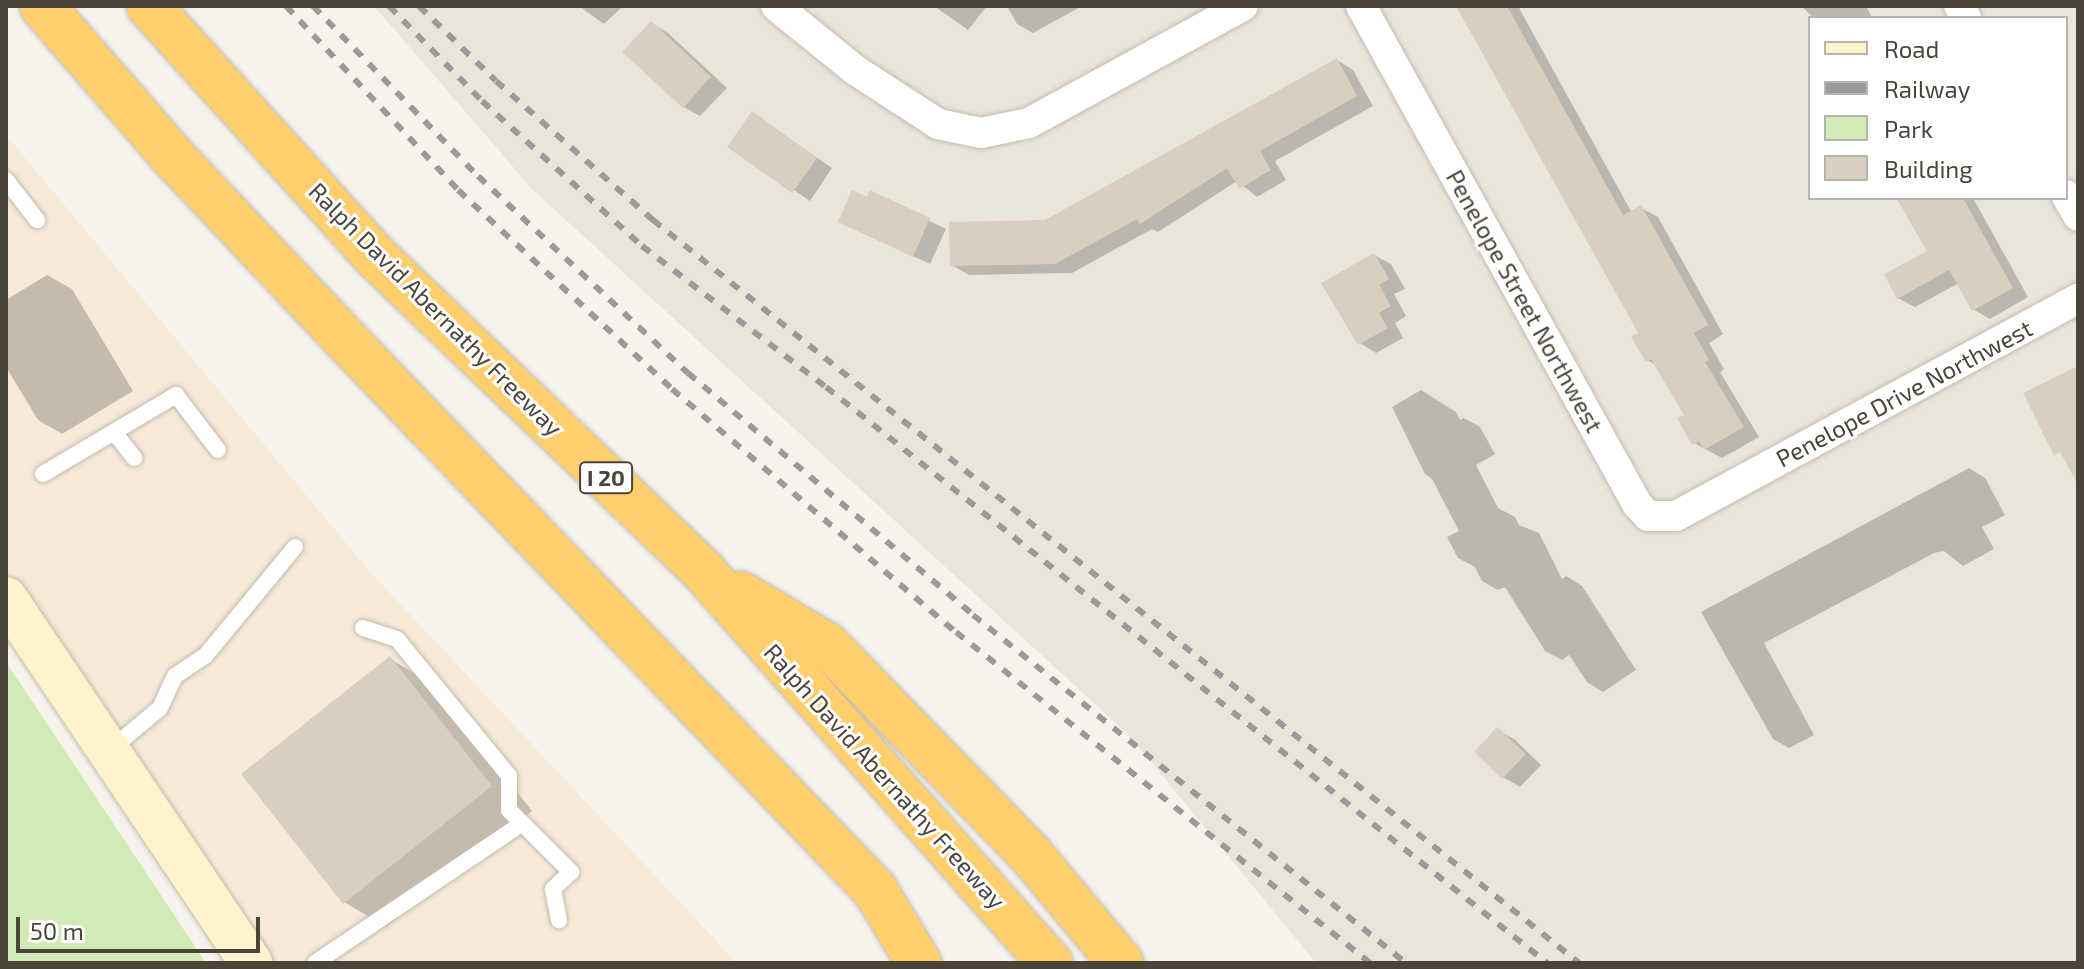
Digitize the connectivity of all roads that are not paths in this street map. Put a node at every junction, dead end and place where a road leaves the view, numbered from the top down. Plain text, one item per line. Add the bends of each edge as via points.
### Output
1 (42, 6) edge
2 (149, 6) edge
3 (776, 6) edge
4 (1243, 6) edge
5 (1361, 6) edge
6 (6, 180) edge
7 (2068, 198) edge
8 (2078, 216) edge
9 (37, 220) dead end
10 (2078, 299) edge
11 (114, 432) junction
12 (218, 450) dead end
13 (134, 458) dead end
14 (43, 474) dead end
15 (1731, 487) joint
16 (295, 547) dead end
17 (705, 573) junction
18 (6, 598) edge
19 (363, 628) dead end
20 (109, 751) junction
21 (521, 824) junction
22 (875, 890) junction
23 (559, 920) dead end
24 (251, 963) edge
25 (315, 963) edge
26 (919, 963) edge
27 (943, 963) edge
28 (1050, 963) edge
29 (1121, 963) edge

1 - 22 highway via 174,158
2 - 17 highway, Ralph David Abernathy Freeway / I 20 via 377,258
3 - 4 street via 855,70 938,124 981,133 1029,123
5 - 15 street, Penelope Street Northwest via 1637,504 1648,516 1676,516
6 - 9 lane
7 - 8 street
10 - 15 street, Penelope Drive Northwest
11 - 12 lane via 176,395
11 - 13 lane
11 - 14 lane
16 - 20 lane via 206,655 175,676 160,708
17 - 28 highway, Ralph David Abernathy Freeway / I 20
17 - 29 highway via 827,645 1031,855
18 - 20 main road
19 - 21 lane via 397,639 509,776 509,810
20 - 24 main road
21 - 23 lane via 571,872 553,889
21 - 25 lane
22 - 26 highway
22 - 27 highway

